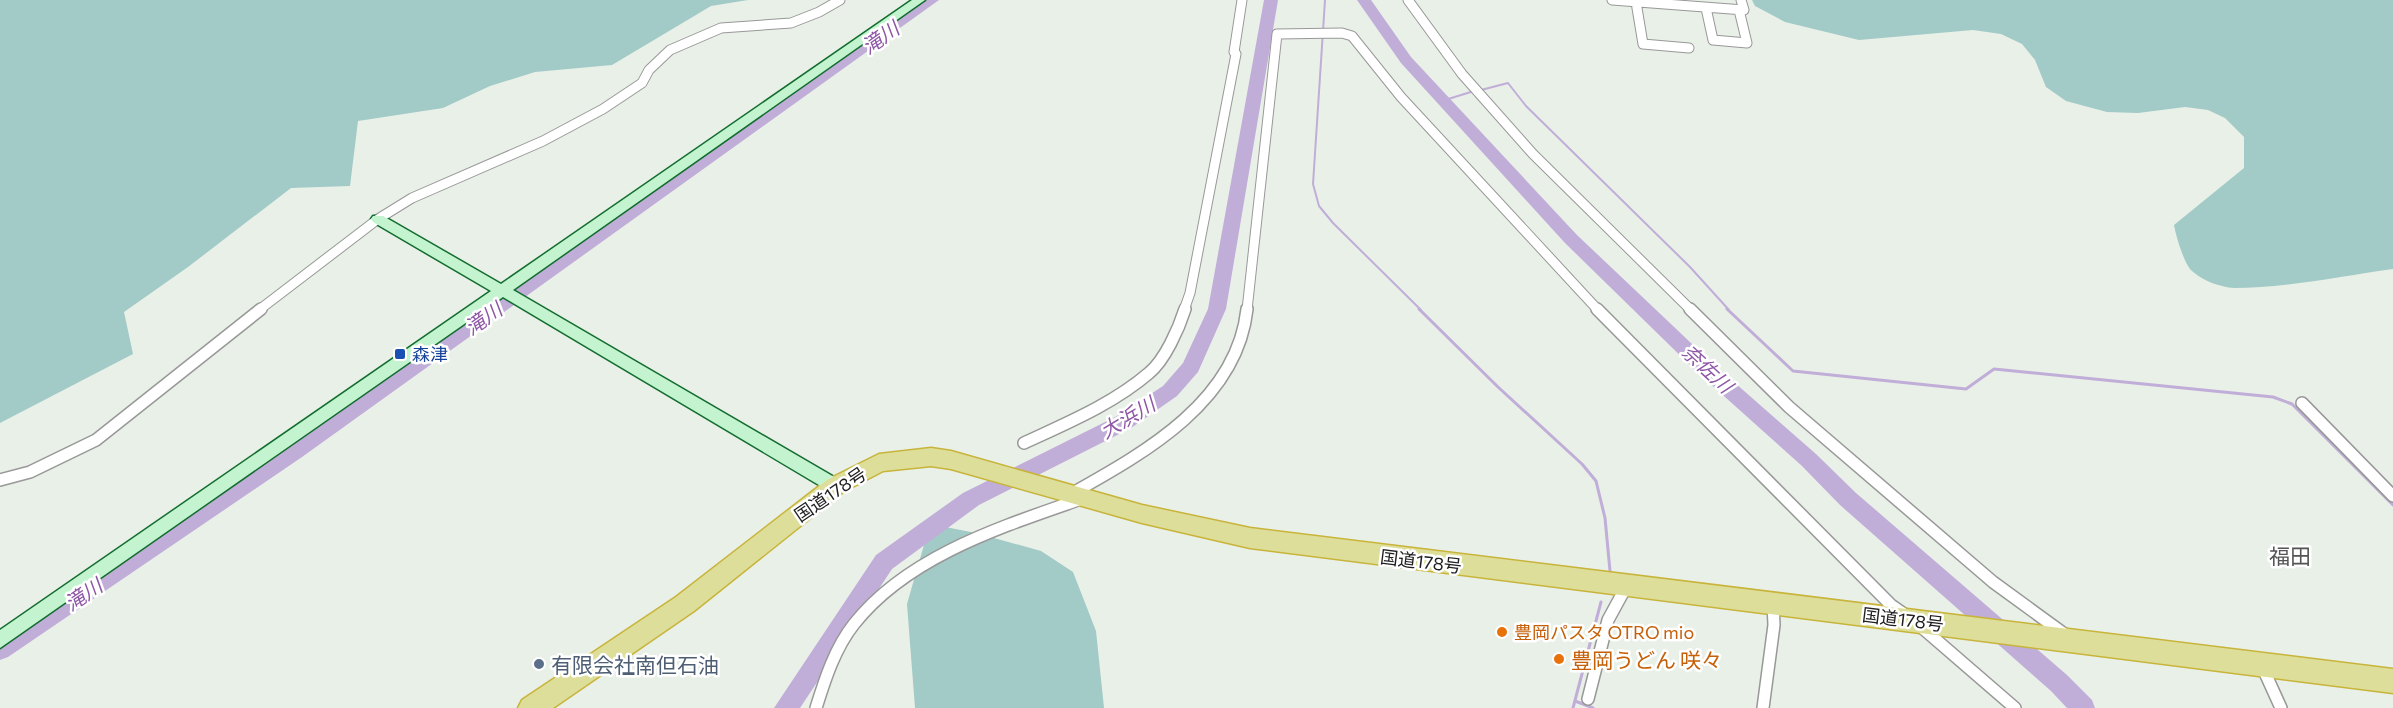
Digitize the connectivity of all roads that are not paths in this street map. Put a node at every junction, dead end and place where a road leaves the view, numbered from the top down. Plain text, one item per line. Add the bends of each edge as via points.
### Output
1 (840, 0) edge
2 (919, 0) edge
3 (1242, 0) edge
4 (1408, 0) edge
5 (1612, 0) edge
6 (1741, 0) edge
7 (1636, 2) junction
8 (1706, 8) junction
9 (1739, 10) junction
10 (1689, 48) dead end
11 (378, 219) junction
12 (503, 292) junction
13 (2302, 403) dead end
14 (1024, 443) dead end
15 (0, 480) edge
16 (835, 486) junction
17 (1069, 493) junction
18 (2393, 496) edge
19 (1626, 587) junction
20 (1773, 604) junction
21 (1921, 621) junction
22 (2065, 639) junction
23 (0, 640) edge
24 (2261, 664) junction
25 (2393, 681) edge
26 (1588, 699) dead end
27 (531, 708) edge
28 (816, 708) edge
29 (1763, 708) edge
30 (2015, 708) edge
31 (2281, 708) edge

1 - 11 street via 791,23 721,28 670,50 649,70 642,83 603,109 543,141 412,198
2 - 12 street
3 - 14 street via 1233,52 1236,54 1190,293 1178,330 1160,361 1144,378 1093,411
4 - 22 street via 1461,74 1533,154 1789,407 1993,582 2058,628
5 - 7 street
6 - 9 street via 1744,10
7 - 8 street
7 - 10 street via 1643,44
8 - 9 street
8 - 9 street via 1713,40 1747,43
11 - 12 street
11 - 15 street via 96,440 30,471
12 - 16 street
12 - 23 street
13 - 18 street
16 - 17 highway, 国道178号 via 864,469 894,460 931,457
16 - 27 highway, 国道178号 via 686,604
17 - 19 highway, 国道178号 via 1169,521 1250,538
17 - 21 street via 1129,462 1169,435 1201,404 1226,369 1246,320 1277,34 1342,33 1352,36 1401,97 1572,285 1891,605
17 - 28 street via 918,569 886,590 853,626 837,651
19 - 20 highway, 国道178号
19 - 26 street via 1608,620
20 - 21 highway, 国道178号
20 - 29 street via 1774,625
21 - 22 highway, 国道178号
21 - 30 street
22 - 24 highway, 国道178号
24 - 25 highway, 国道178号
24 - 31 street

